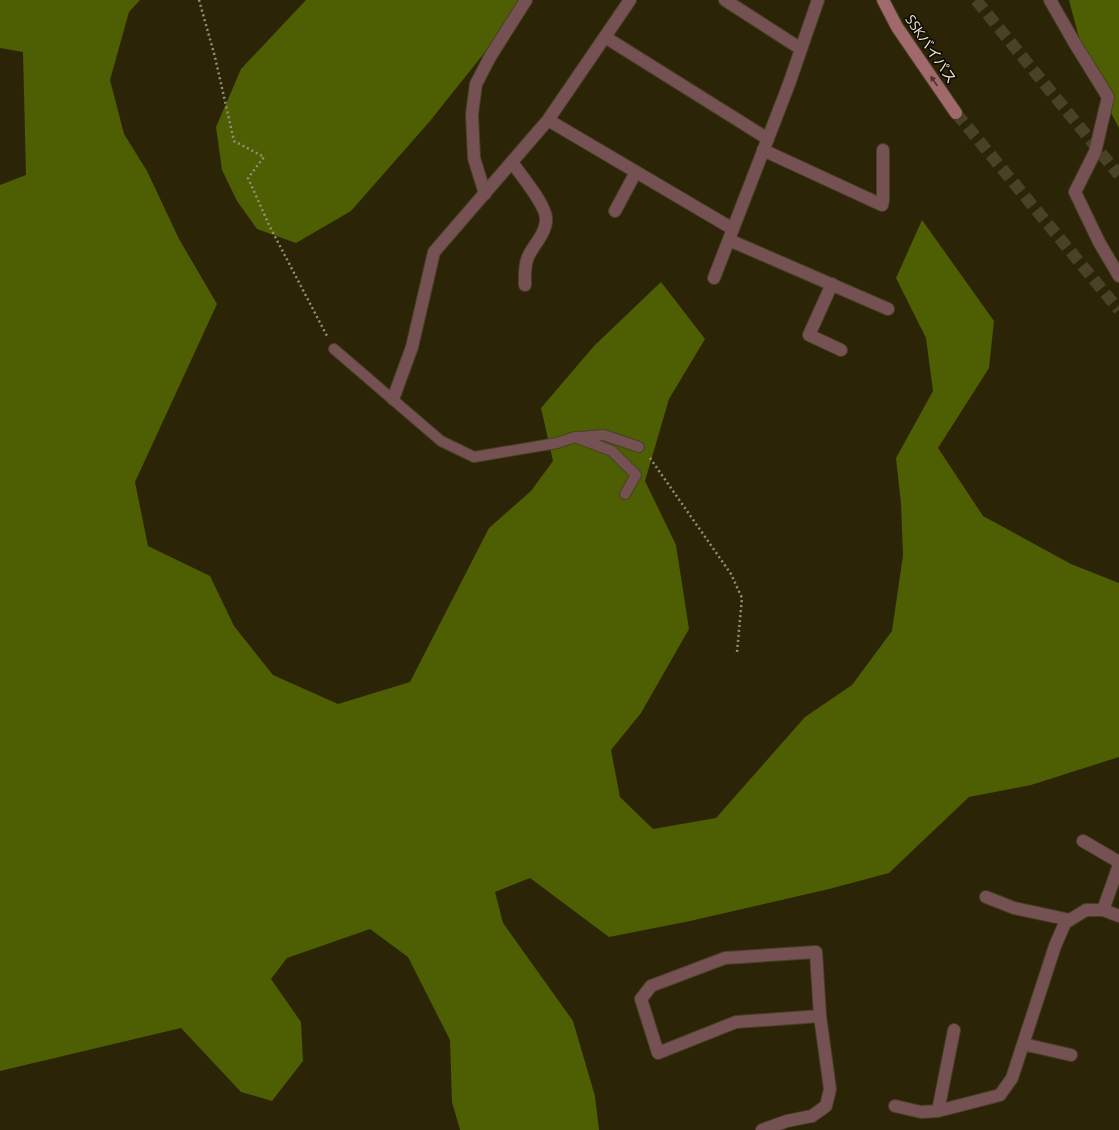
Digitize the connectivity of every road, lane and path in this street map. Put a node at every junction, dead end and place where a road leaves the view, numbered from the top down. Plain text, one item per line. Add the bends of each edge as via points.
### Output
1 (199, 0) edge
2 (526, 0) edge
3 (630, 0) edge
4 (725, 0) edge
5 (818, 0) edge
6 (883, 0) edge
7 (1050, 0) edge
8 (605, 37) junction
9 (801, 49) junction
10 (956, 113) tunnel mouth
11 (548, 120) junction
12 (766, 145) junction
13 (883, 150) dead end
14 (512, 162) junction
15 (636, 172) junction
16 (485, 194) junction
17 (615, 211) dead end
18 (731, 234) junction
19 (1119, 276) edge
20 (714, 278) dead end
21 (832, 284) junction
22 (525, 285) dead end
23 (888, 309) dead end
24 (334, 349) joint
25 (841, 350) dead end
26 (393, 399) junction
27 (575, 437) junction
28 (639, 447) joint
29 (625, 494) dead end
30 (737, 652) dead end
31 (1083, 841) dead end
32 (1119, 862) edge
33 (1119, 865) edge
34 (986, 897) dead end
35 (1103, 910) junction
36 (1119, 916) edge
37 (1070, 920) junction
38 (820, 1016) junction
39 (954, 1030) dead end
40 (1023, 1044) junction
41 (1072, 1055) dead end
42 (896, 1106) dead end
43 (938, 1112) junction
44 (762, 1130) edge

1 - 24 path via 234,141 264,157 248,178 270,227
2 - 16 street via 476,84 472,114 474,158
3 - 8 street
4 - 9 street
5 - 9 street
10 -> 6 street, SSKバイパス via 896,27
7 - 19 street via 1108,97 1095,152 1075,192
8 - 11 street
8 - 12 street
9 - 12 street
11 - 14 street
11 - 15 street
12 - 13 street via 882,205
12 - 18 street
14 - 16 street
14 - 22 street via 541,204 546,219 542,234 528,258
15 - 17 street
15 - 18 street
16 - 26 street via 434,252 412,347
18 - 20 street
18 - 21 street
21 - 23 street
21 - 25 street via 809,335
24 - 26 lane
26 - 27 lane via 441,442 474,457 557,443
27 - 28 lane via 604,435
27 - 29 lane via 612,451 636,475
28 - 30 path via 651,459 731,574 742,598
31 - 32 street
33 - 35 street
34 - 37 street via 1014,908
35 - 36 street
35 - 37 street via 1086,910
37 - 40 street via 1065,923 1055,946
38 - 38 street via 816,952 725,958 651,986 641,999 658,1053 736,1022
38 - 44 street via 830,1089 826,1106 812,1116
39 - 43 street
40 - 41 street
40 - 43 street via 1012,1078 1000,1095
42 - 43 street via 921,1112

